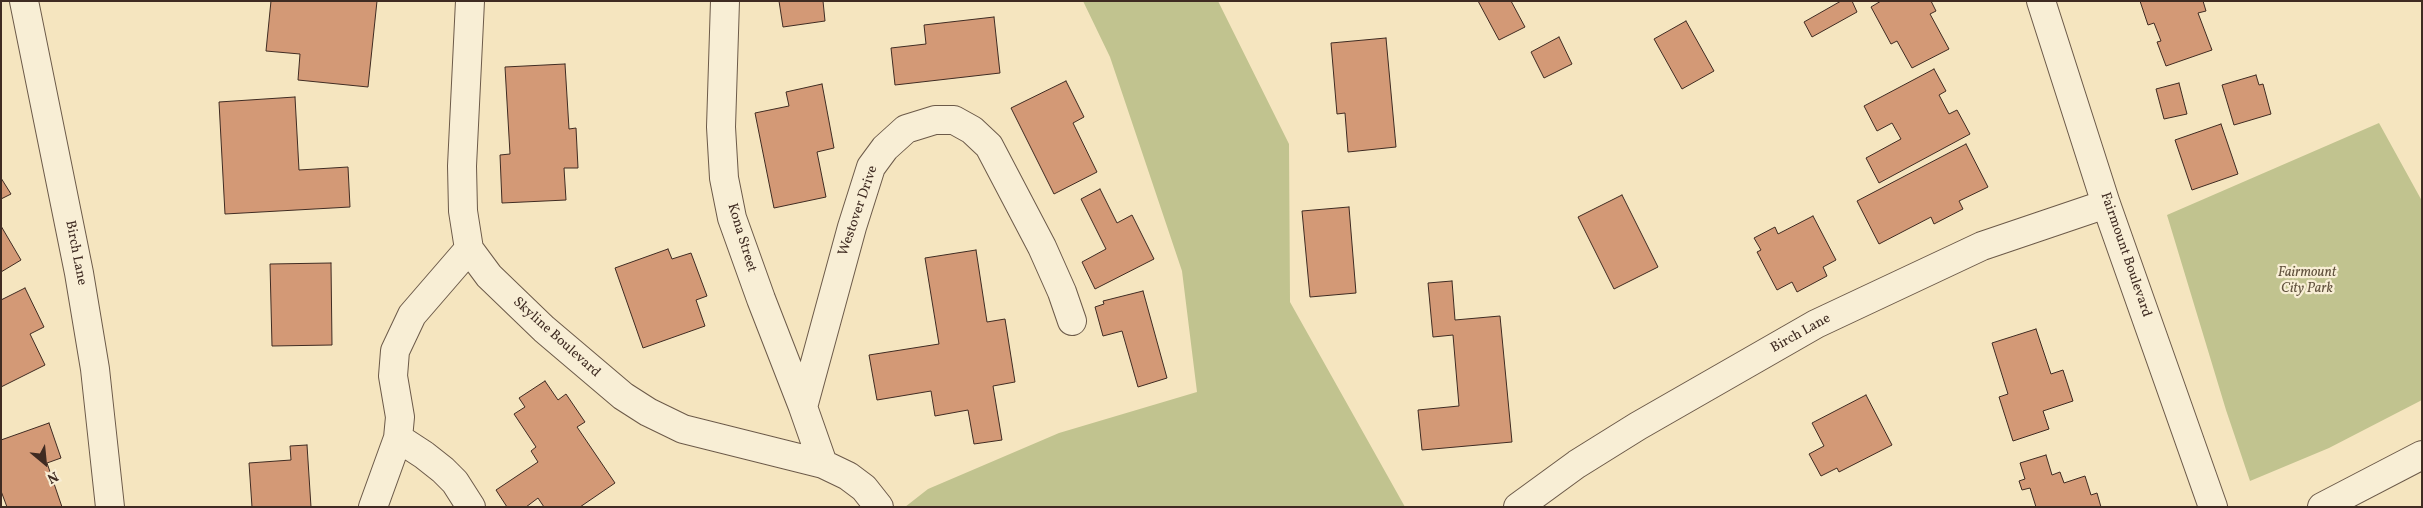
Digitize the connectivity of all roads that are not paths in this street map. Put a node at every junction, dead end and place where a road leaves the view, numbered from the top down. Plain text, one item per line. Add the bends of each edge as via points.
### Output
1 (24, 1) edge
2 (470, 1) edge
3 (725, 1) edge
4 (2041, 1) edge
5 (2106, 204) junction
6 (469, 248) junction
7 (1072, 321) dead end
8 (803, 407) junction
9 (398, 438) junction
10 (2422, 455) edge
11 (822, 464) junction
12 (110, 507) edge
13 (373, 507) edge
14 (471, 507) edge
15 (879, 507) edge
16 (1518, 507) edge
17 (2213, 507) edge
18 (2322, 507) edge

1 - 12 street, Birch Lane via 79,273 95,369
2 - 6 street, Skyline Boulevard via 462,166 463,211
3 - 8 street, Kona Street via 720,127 726,186 738,236
4 - 5 street, Fairmount Boulevard
5 - 16 street, Birch Lane via 1982,246 1816,324 1638,426 1577,464
5 - 17 street, Fairmount Boulevard
6 - 9 street via 412,315 395,351 393,376 400,417
6 - 11 street, Skyline Boulevard via 489,276 544,329 623,396 648,412 683,429
7 - 8 street, Westover Drive via 1042,247 989,146 972,130 954,120 935,120 906,129 885,148 871,167
8 - 11 street, Kona Street
9 - 13 street
9 - 14 street via 443,470
10 - 18 street
11 - 15 street, Skyline Boulevard via 864,488

